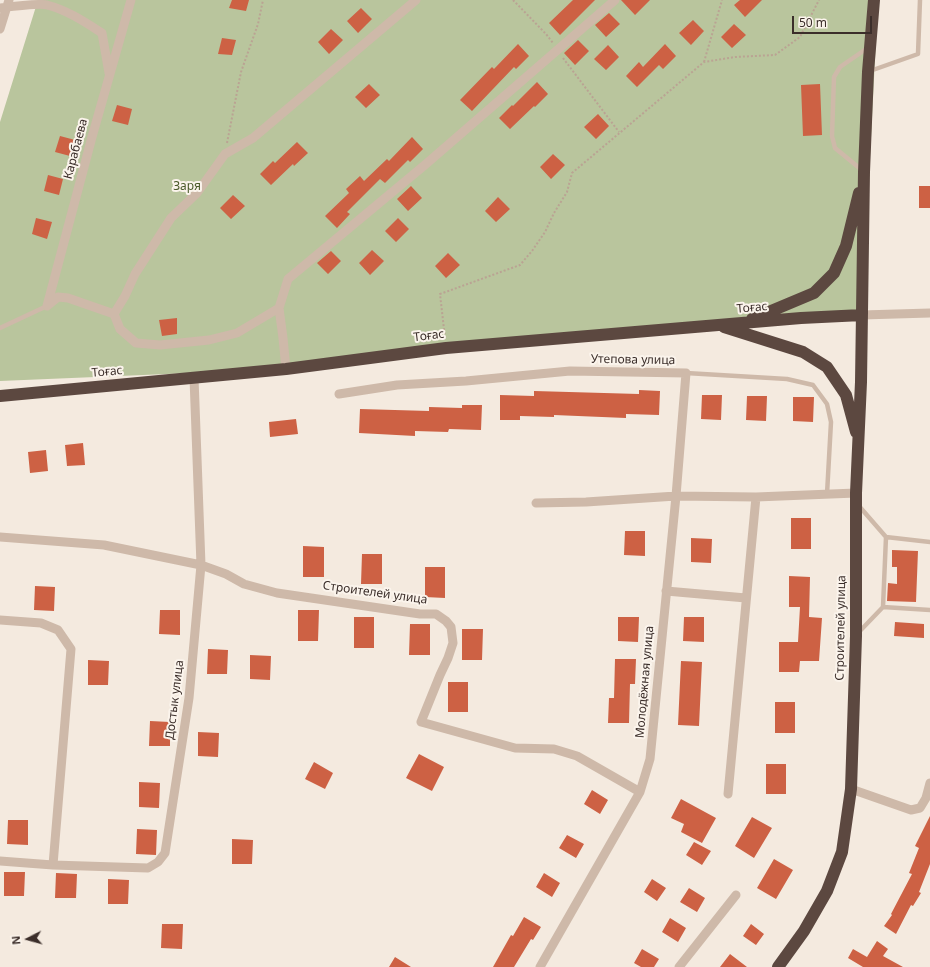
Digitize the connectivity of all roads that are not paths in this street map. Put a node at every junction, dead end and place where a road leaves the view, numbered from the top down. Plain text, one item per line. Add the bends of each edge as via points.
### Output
1 (131, 0) edge
2 (416, 0) edge
3 (614, 0) edge
4 (874, 0) edge
5 (920, 0) edge
6 (5, 5) edge
7 (0, 29) edge
8 (870, 46) junction
9 (868, 72) junction
10 (109, 76) junction
11 (864, 172) junction
12 (47, 306) junction
13 (279, 308) junction
14 (930, 313) edge
15 (114, 314) junction
16 (862, 316) junction
17 (742, 323) junction
18 (717, 325) junction
19 (0, 328) edge
20 (286, 369) junction
21 (686, 373) junction
22 (194, 378) junction
23 (339, 394) dead end
24 (0, 396) edge
25 (859, 443) junction
26 (827, 494) junction
27 (676, 496) junction
28 (756, 497) junction
29 (856, 498) junction
30 (536, 503) dead end
31 (0, 537) edge
32 (886, 537) junction
33 (930, 542) edge
34 (201, 565) junction
35 (666, 592) junction
36 (746, 598) junction
37 (883, 607) junction
38 (930, 610) edge
39 (0, 620) edge
40 (856, 636) junction
41 (930, 783) edge
42 (851, 789) junction
43 (640, 792) junction
44 (728, 794) dead end
45 (0, 860) edge
46 (53, 865) junction
47 (736, 895) dead end
48 (540, 967) edge
49 (679, 967) edge
50 (778, 967) edge

1 - 10 street, Карабаева
2 - 15 street via 253,138 225,154 197,193 171,218 135,274
3 - 13 street via 426,164 288,279
4 - 8 highway
5 - 9 lane via 918,54
6 - 7 street
6 - 10 street via 46,5 79,17 102,33
8 - 9 highway
8 - 11 lane via 840,67 834,77 832,136 835,148
9 - 11 highway
10 - 12 street, Карабаева
11 - 16 highway, Строителей улица
11 - 17 highway via 846,246 834,273 814,293
12 - 15 street via 58,296
12 - 19 lane
13 - 15 street via 237,332 209,340 160,345 136,343 120,329
13 - 20 street
14 - 16 street
16 - 17 highway, Тоғас
16 - 25 highway, Строителей улица
17 - 18 highway, Тоғас
18 - 20 highway, Тоғас via 446,348
18 - 25 highway via 803,352 827,367 846,395
20 - 22 highway, Тоғас
21 - 23 street, Утепова улица via 570,370 466,382 397,385
21 - 26 lane, Утепова улица via 787,380 813,385 827,404 831,422
21 - 27 street, Молодёжная улица
22 - 24 highway, Тоғас
22 - 34 street, Достык улица
25 - 29 highway, Строителей улица
26 - 28 street
26 - 29 street
27 - 28 street
27 - 30 street
27 - 35 street, Молодёжная улица
28 - 36 street
29 - 32 lane
29 - 40 highway, Строителей улица
31 - 34 street via 104,544
32 - 33 lane
32 - 37 lane
34 - 43 street, Строителей улица via 244,584 278,594 420,614 436,614 451,627 453,643 421,722 515,748 554,749 577,756
34 - 46 street, Достык улица via 189,698 165,853 158,862 148,868
35 - 36 street
35 - 43 street, Молодёжная улица via 650,758
36 - 44 street
37 - 38 lane
37 - 40 lane
39 - 46 street via 41,623 58,630 71,649
40 - 42 highway, Строителей улица
41 - 42 street via 920,808 911,810
42 - 50 highway, Строителей улица via 842,852 827,891 804,931
43 - 48 street, Молодёжная улица
45 - 46 street, Достык улица
47 - 49 street

